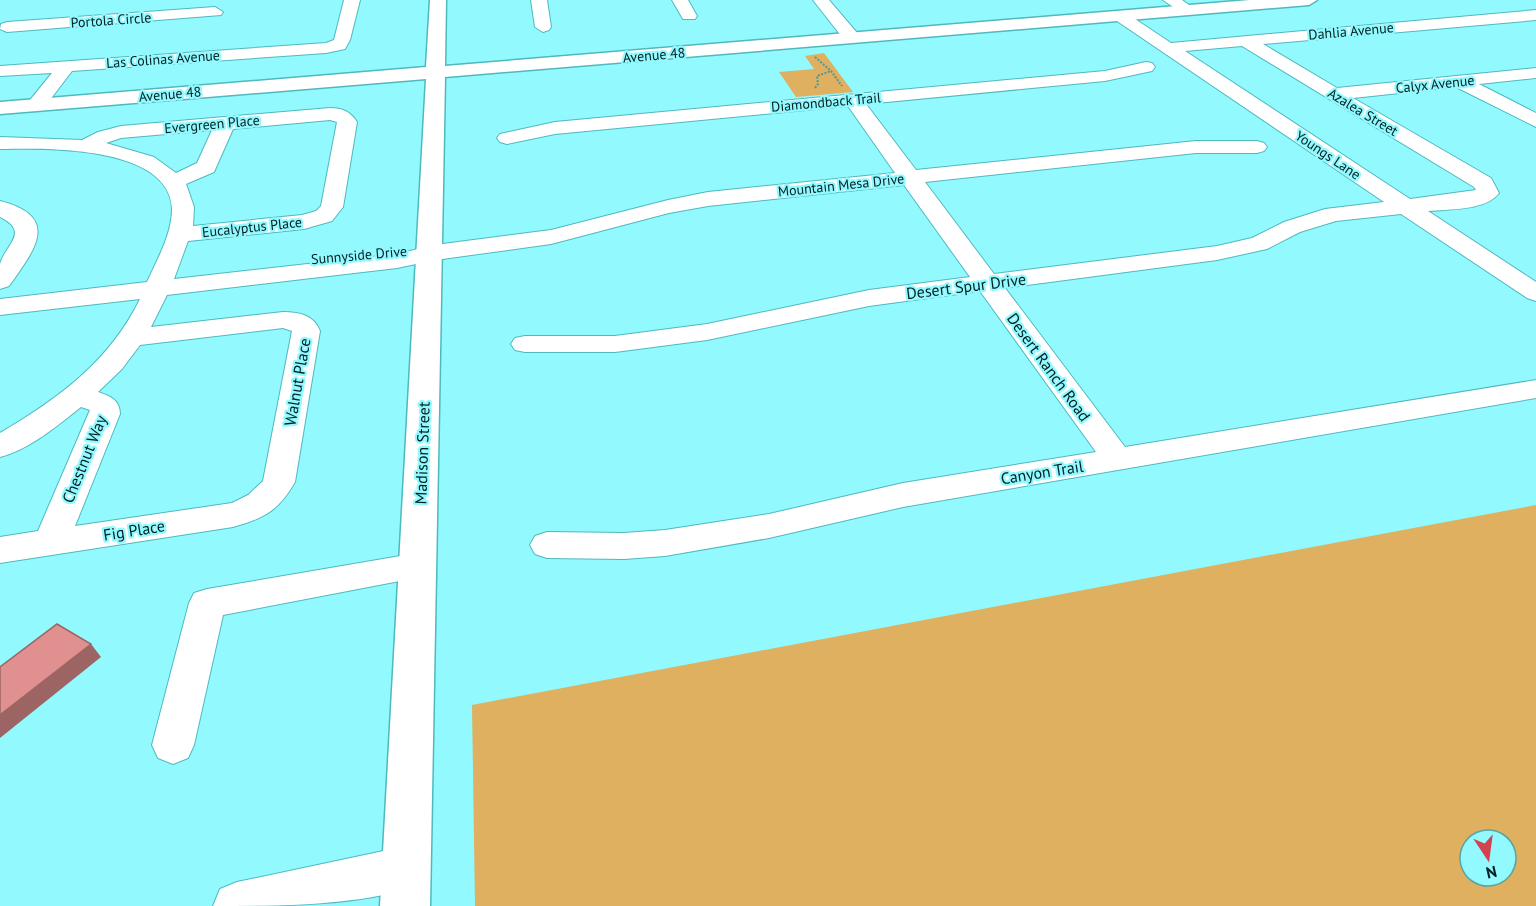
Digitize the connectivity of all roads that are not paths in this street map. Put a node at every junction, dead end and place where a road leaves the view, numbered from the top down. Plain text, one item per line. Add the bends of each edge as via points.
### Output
1 (352, 0) edge
2 (438, 0) edge
3 (539, 0) edge
4 (680, 0) edge
5 (1171, 0) edge
6 (1309, 0) edge
7 (822, 1) edge
8 (841, 1) edge
9 (1188, 10) junction
10 (215, 12) dead end
11 (689, 15) dead end
12 (1536, 15) edge
13 (1120, 16) junction
14 (113, 19) junction
15 (7, 27) dead end
16 (543, 27) dead end
17 (852, 38) junction
18 (1245, 41) junction
19 (1167, 48) junction
20 (84, 56) junction
21 (1146, 67) dead end
22 (0, 71) edge
23 (435, 73) junction
24 (1536, 73) edge
25 (1459, 81) junction
26 (1334, 94) junction
27 (848, 95) junction
28 (45, 104) junction
29 (0, 108) edge
30 (341, 115) joint
31 (1536, 121) edge
32 (225, 123) junction
33 (507, 138) dead end
34 (0, 143) edge
35 (86, 146) junction
36 (1257, 147) dead end
37 (909, 178) junction
38 (173, 182) junction
39 (1483, 183) joint
40 (1404, 205) junction
41 (0, 208) edge
42 (179, 235) junction
43 (430, 252) junction
44 (0, 281) edge
45 (159, 283) junction
46 (987, 283) junction
47 (1536, 293) edge
48 (0, 296) edge
49 (0, 308) edge
50 (131, 338) junction
51 (525, 345) dead end
52 (1536, 389) edge
53 (74, 396) junction
54 (0, 447) edge
55 (1118, 460) junction
56 (265, 501) joint
57 (51, 542) junction
58 (547, 545) dead end
59 (0, 550) edge
60 (418, 566) junction
61 (173, 745) dead end
62 (406, 887) edge
63 (237, 906) edge

1 - 20 street, Las Colinas Avenue via 342,40 339,45 326,48
2 - 23 main road, Madison Street
3 - 16 street
4 - 11 street
5 - 9 street
6 - 9 main road, Avenue 48
7 - 8 street
7 - 17 street
9 - 13 main road, Avenue 48
10 - 14 street, Portola Circle
12 - 18 street, Dahlia Avenue
13 - 17 main road, Avenue 48
13 - 19 street, Youngs Lane
14 - 15 street, Portola Circle
14 - 20 street
17 - 23 main road, Avenue 48
18 - 19 street, Dahlia Avenue
18 - 26 street, Azalea Street
19 - 40 street, Youngs Lane
20 - 22 street, Las Colinas Avenue
20 - 28 street
21 - 27 street, Diamondback Trail via 1105,76
23 - 28 main road, Avenue 48
23 - 43 main road, Madison Street
24 - 25 street, Calyx Avenue
25 - 26 street, Calyx Avenue
25 - 31 street
26 - 39 street, Azalea Street
27 - 33 street, Diamondback Trail via 555,128
27 - 37 street, Desert Ranch Road
28 - 29 main road, Avenue 48
30 - 32 street, Evergreen Place
30 - 42 street, Eucalyptus Place via 347,122 332,207 324,216 304,222
32 - 35 street, Evergreen Place via 121,132
32 - 38 street via 206,167
34 - 35 street
35 - 38 street via 142,161
36 - 37 street, Mountain Mesa Drive via 1196,147
37 - 43 street, Mountain Mesa Drive via 690,201 552,236
37 - 46 street, Desert Ranch Road
38 - 42 street via 183,204
39 - 40 street, Desert Spur Drive via 1488,193 1475,199
40 - 46 street, Desert Spur Drive via 1333,214 1292,227 1259,244 1217,253
40 - 47 street, Youngs Lane
41 - 44 street via 21,218 27,231 23,247
42 - 45 street
43 - 45 street, Sunnyside Drive via 397,261 338,262
43 - 60 main road, Madison Street
45 - 48 street, Sunnyside Drive
45 - 49 street, Sunnyside Drive
45 - 50 street
46 - 51 street, Desert Spur Drive via 868,298 706,332 615,344
46 - 55 street, Desert Ranch Road
50 - 53 street via 115,359
50 - 56 street, Walnut Place via 283,320 304,325 279,482
52 - 55 street, Canyon Trail
53 - 54 street
53 - 57 street, Chestnut Way via 99,402 105,407 105,414
55 - 58 street, Canyon Trail via 903,495 778,524 665,543
56 - 57 street, Fig Place via 251,510 233,514
57 - 59 street, Fig Place
60 - 61 street via 207,603
60 - 62 main road, Madison Street
62 - 63 street

